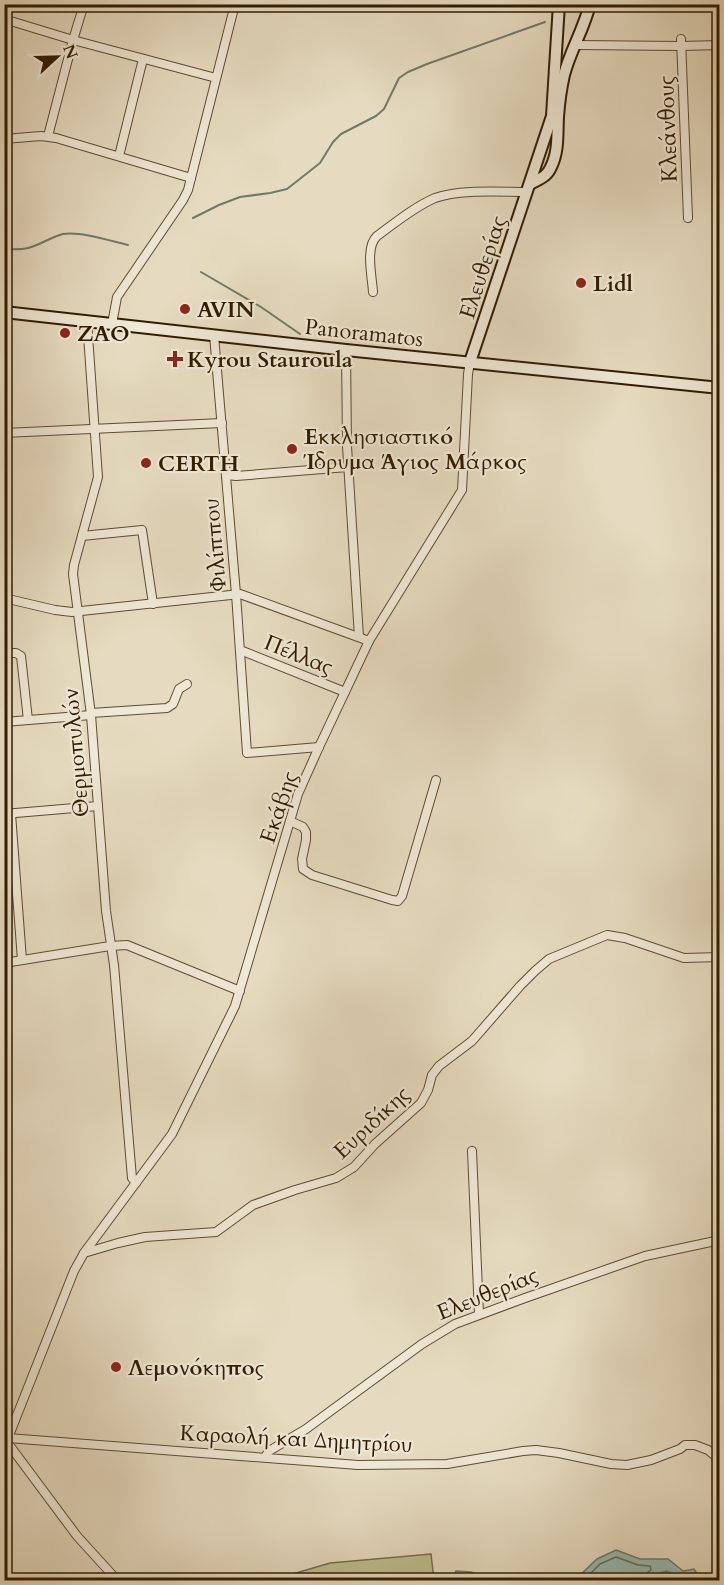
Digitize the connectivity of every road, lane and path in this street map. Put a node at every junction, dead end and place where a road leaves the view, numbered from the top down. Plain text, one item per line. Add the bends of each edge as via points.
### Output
1 (7, 4) edge
2 (84, 4) edge
3 (235, 4) edge
4 (558, 4) edge
5 (590, 4) edge
6 (4, 17) edge
7 (72, 40) junction
8 (681, 43) junction
9 (576, 45) junction
10 (720, 45) edge
11 (142, 59) junction
12 (216, 78) junction
13 (48, 136) junction
14 (4, 140) edge
15 (119, 156) junction
16 (191, 178) junction
17 (528, 188) junction
18 (688, 218) dead end
19 (373, 292) dead end
20 (4, 312) edge
21 (87, 321) junction
22 (112, 324) junction
23 (214, 335) junction
24 (346, 350) junction
25 (470, 362) junction
26 (720, 388) edge
27 (222, 423) junction
28 (95, 429) junction
29 (4, 433) edge
30 (348, 467) junction
31 (226, 475) junction
32 (82, 536) junction
33 (236, 594) junction
34 (4, 598) edge
35 (153, 604) junction
36 (78, 612) junction
37 (359, 637) junction
38 (369, 641) junction
39 (240, 650) junction
40 (4, 653) edge
41 (187, 684) dead end
42 (345, 692) junction
43 (91, 714) junction
44 (28, 720) junction
45 (4, 722) edge
46 (319, 747) junction
47 (436, 780) dead end
48 (98, 806) junction
49 (8, 814) edge
50 (290, 821) junction
51 (110, 946) junction
52 (719, 958) edge
53 (22, 960) junction
54 (4, 963) edge
55 (240, 991) junction
56 (472, 1150) dead end
57 (136, 1184) junction
58 (720, 1240) edge
59 (84, 1252) junction
60 (479, 1314) junction
61 (6, 1437) edge
62 (265, 1457) junction
63 (720, 1460) edge
64 (117, 1581) edge

1 - 6 street
2 - 7 street
3 - 12 street
4 - 17 main road, Ελευθερίας via 552,116
5 - 9 main road
6 - 7 street
7 - 11 street
7 - 13 street
8 - 9 street
8 - 10 street
8 - 18 street, Κλεάνθους
9 - 17 main road via 564,76 553,165 546,176
11 - 12 street
11 - 15 street
12 - 16 street
13 - 14 street
13 - 15 street
15 - 16 street
16 - 22 street via 183,200 117,297
17 - 19 street via 456,194 421,205 372,242
17 - 25 main road, Ελευθερίας
20 - 21 main road, Panoramatos
21 - 22 main road, Panoramatos
21 - 28 street, Θερμοπυλών
22 - 23 main road, Panoramatos
23 - 24 main road, Panoramatos
23 - 27 street, Φιλίππου
24 - 25 main road, Panoramatos
24 - 30 street
25 - 26 main road, Panoramatos
25 - 38 street, Εκάβης via 462,490
27 - 28 street
27 - 31 street, Φιλίππου
28 - 29 street
28 - 32 street, Θερμοπυλών via 98,480
30 - 31 street
30 - 37 street
31 - 33 street, Φιλίππου
32 - 35 street via 142,530
32 - 36 street, Θερμοπυλών via 73,570
33 - 35 street
33 - 37 street
33 - 39 street, Φιλίππου
34 - 36 street
35 - 36 street
36 - 43 street, Θερμοπυλών
37 - 38 street
38 - 42 street, Εκάβης
39 - 42 street, Πέλλας
39 - 46 street, Φιλίππου via 247,753
40 - 44 street via 21,656
41 - 43 street via 167,708
42 - 46 street, Εκάβης
43 - 44 street
43 - 48 street, Θερμοπυλών
44 - 45 street
46 - 50 street, Εκάβης
47 - 50 street via 398,901 303,869 306,832
48 - 49 street
48 - 51 street, Θερμοπυλών
49 - 53 street
50 - 55 street, Εκάβης
51 - 53 street
51 - 55 street via 127,945
51 - 57 street, Θερμοπυλών via 132,1178
52 - 59 street, Ευριδίκης via 684,958 608,935 549,959 472,1041 439,1066 421,1103 354,1167 336,1178 254,1205 216,1232 145,1237
53 - 54 street
55 - 57 street, Εκάβης via 172,1134
56 - 60 street
57 - 59 street, Εκάβης
58 - 60 street, Ελευθερίας via 645,1256
59 - 61 street
60 - 62 street, Ελευθερίας via 422,1344
61 - 62 street, Καραολή και Δημητρίου
61 - 64 street via 77,1536
62 - 63 street, Καραολή και Δημητρίου via 345,1464 447,1464 536,1450 627,1465 695,1445

